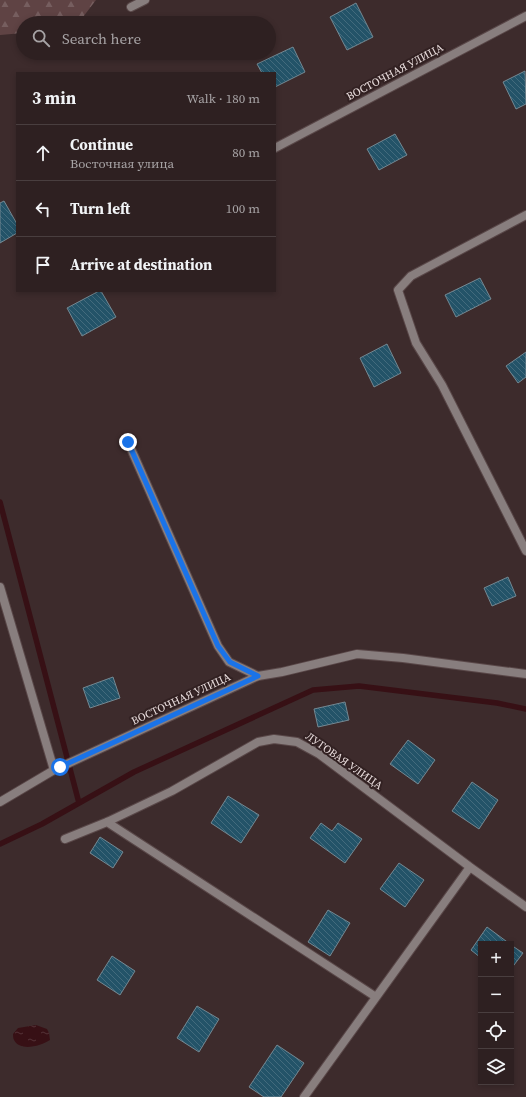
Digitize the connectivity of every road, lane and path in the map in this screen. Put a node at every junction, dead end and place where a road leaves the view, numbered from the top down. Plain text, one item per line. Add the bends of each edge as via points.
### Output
1 (145, 0) edge
2 (131, 7) dead end
3 (526, 16) edge
4 (276, 147) edge
5 (526, 215) edge
6 (128, 442) dead end
7 (526, 551) edge
8 (0, 587) edge
9 (526, 674) edge
10 (258, 676) junction
11 (57, 769) junction
12 (0, 802) edge
13 (107, 822) junction
14 (66, 839) dead end
15 (470, 867) junction
16 (526, 907) edge
17 (376, 997) junction
18 (304, 1097) edge

1 - 2 street
3 - 4 street, ВОСТОЧНАЯ УЛИЦА
5 - 7 street via 410,276 398,290 416,344 442,385
6 - 10 street via 218,646 230,662
8 - 11 street
9 - 10 street, ВОСТОЧНАЯ УЛИЦА via 357,654
10 - 11 street, ВОСТОЧНАЯ УЛИЦА
11 - 12 street, ВОСТОЧНАЯ УЛИЦА
13 - 14 street, ЛУГОВАЯ УЛИЦА
13 - 15 street, ЛУГОВАЯ УЛИЦА via 172,791 258,742 274,739 298,742 318,754
13 - 17 street
15 - 16 street, ЛУГОВАЯ УЛИЦА
15 - 17 street
17 - 18 street

